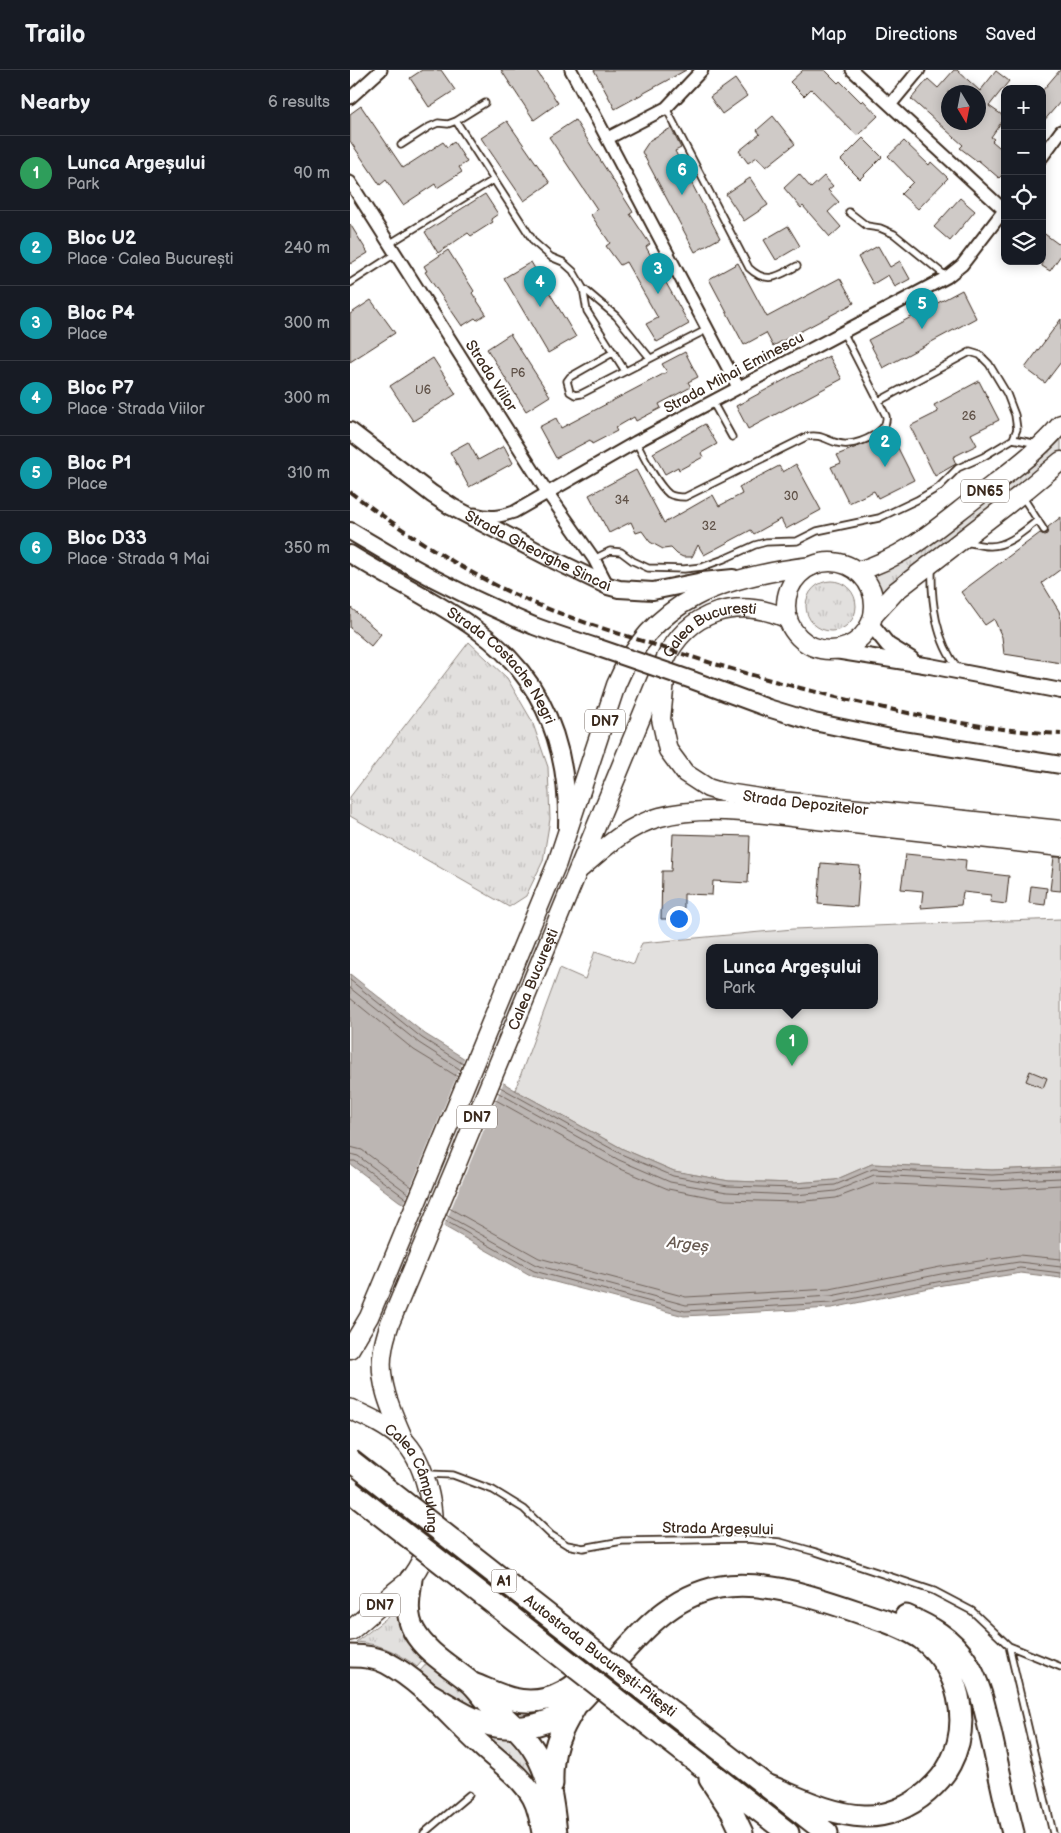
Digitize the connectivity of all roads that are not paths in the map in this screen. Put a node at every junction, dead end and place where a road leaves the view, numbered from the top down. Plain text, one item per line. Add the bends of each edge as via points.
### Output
1 (381, 70) edge
2 (571, 70) edge
3 (702, 70) edge
4 (852, 70) edge
5 (919, 70) edge
6 (350, 98) edge
7 (485, 103) dead end
8 (890, 105) junction
9 (666, 108) junction
10 (456, 121) junction
11 (1061, 131) edge
12 (608, 138) junction
13 (400, 145) dead end
14 (1046, 152) edge
15 (493, 180) junction
16 (350, 182) edge
17 (1001, 206) edge
18 (849, 212) dead end
19 (1001, 213) edge
20 (392, 249) junction
21 (797, 266) dead end
22 (947, 277) junction
23 (350, 283) edge
24 (583, 288) junction
25 (708, 329) junction
26 (843, 332) junction
27 (614, 352) junction
28 (650, 358) junction
29 (626, 371) junction
30 (738, 388) junction
31 (712, 401) junction
32 (879, 401) junction
33 (1061, 424) edge
34 (350, 432) edge
35 (732, 437) dead end
36 (1013, 439) junction
37 (636, 442) junction
38 (1042, 445) junction
39 (1061, 461) edge
40 (547, 492) junction
41 (1020, 495) junction
42 (452, 507) junction
43 (1038, 520) junction
44 (1044, 530) dead end
45 (350, 532) edge
46 (960, 541) junction
47 (350, 554) edge
48 (594, 559) junction
49 (933, 562) junction
50 (812, 566) junction
51 (858, 572) junction
52 (750, 576) junction
53 (608, 586) junction
54 (788, 619) junction
55 (872, 620) junction
56 (829, 650) junction
57 (669, 651) junction
58 (930, 666) junction
59 (961, 672) junction
60 (1061, 691) edge
61 (1061, 765) edge
62 (1061, 830) edge
63 (567, 834) junction
64 (1061, 847) edge
65 (579, 870) junction
66 (350, 1349) edge
67 (350, 1409) edge
68 (404, 1440) junction
69 (350, 1460) edge
70 (423, 1473) junction
71 (350, 1491) edge
72 (411, 1579) junction
73 (350, 1631) edge
74 (1009, 1646) junction
75 (350, 1656) edge
76 (1061, 1667) edge
77 (473, 1684) junction
78 (426, 1692) junction
79 (576, 1705) junction
80 (516, 1728) junction
81 (702, 1766) junction
82 (764, 1784) junction
83 (469, 1795) dead end
84 (553, 1802) junction
85 (424, 1833) edge
86 (543, 1833) edge
87 (556, 1833) edge
88 (742, 1833) edge
89 (788, 1833) edge
90 (827, 1833) edge
91 (1013, 1833) edge
92 (1053, 1833) edge

1 - 6 street
2 - 12 street
3 - 9 street
4 - 8 street
5 - 8 street
7 - 10 lane
8 - 17 street
9 - 12 street
9 - 21 lane via 748,268 757,276 774,278
10 - 13 lane via 429,127
10 - 15 lane
11 - 14 street
12 - 25 street
15 - 20 lane
15 - 24 lane via 534,242 551,257 563,262
16 - 20 street, Strada Viilor
18 - 22 lane via 867,226 894,234
19 - 22 street, Strada Mihai Eminescu via 962,266
20 - 23 lane
20 - 40 street, Strada Viilor
22 - 26 street, Strada Mihai Eminescu
24 - 27 lane via 587,311
24 - 28 lane via 616,316
25 - 28 lane
25 - 30 street
26 - 30 street, Strada Mihai Eminescu
26 - 32 lane
27 - 29 lane
27 - 29 lane via 570,377 570,392 581,394
28 - 29 lane
30 - 31 street, Strada Mihai Eminescu
31 - 35 lane
31 - 37 street, Strada Mihai Eminescu
32 - 36 lane via 970,352 980,355 989,364 1007,394 1017,429
32 - 37 lane via 887,422 877,432 847,444 813,435 806,437 685,497 676,497 661,486
33 - 38 main road, DN65
34 - 42 main road, Strada Gheorghe Șincai
36 - 38 lane
36 - 48 lane via 958,468 939,487 879,518 817,531 797,541 766,542 702,567 684,570 648,568 621,552 610,551
37 - 40 street, Strada Mihai Eminescu
38 - 51 main road, DN65 via 904,553
39 - 41 main road, DN65
40 - 42 street, Strada Mihai Eminescu via 502,516 489,518
40 - 48 street, Strada Viilor
41 - 43 lane
41 - 46 main road, DN65
42 - 53 main road, Strada Gheorghe Șincai
43 - 44 lane
43 - 46 lane via 997,546
45 - 61 main road, Strada Costache Negri, bridge via 472,598 536,626 768,708 814,722 896,739
46 - 49 main road, DN65
47 - 63 main road, Strada Costache Negri via 478,630 520,669 540,697 562,755
48 - 53 street, Strada Viilor
49 - 55 main road, DN65 via 896,591
49 - 59 lane via 932,593 940,630 949,657
50 - 51 main road, DN7 via 836,562
50 - 52 main road, Calea București / DN7
50 - 54 main road via 799,575 790,588 786,603
51 - 55 main road via 872,593
52 - 53 main road, Strada Gheorghe Șincai via 653,591
52 - 63 main road, Calea București / DN7 via 684,602 650,630 634,650 616,685
54 - 56 main road via 795,632 807,643
54 - 57 main road, Calea București / DN7 via 758,608 715,612 686,630
55 - 56 main road via 866,632 854,643
55 - 58 street via 888,645 898,653
56 - 58 street
57 - 62 main road, Strada Depozitelor via 661,719 665,742 685,773 708,788 772,800
57 - 65 main road, Calea București / DN7
58 - 59 street
59 - 60 street
63 - 66 main road, Calea București / DN7 via 380,1291
64 - 65 main road, Strada Depozitelor / DN7 via 785,817 691,811 666,815 634,827
65 - 68 main road, Calea București / DN7 via 390,1323 382,1351 382,1370 390,1406
67 - 68 highway, Calea Câmpulung / DN7 via 373,1419
68 - 70 highway, Calea Câmpulung / DN7
69 - 82 highway, Autostrada București-Pitești / A1, bridge
70 - 72 highway, Calea Câmpulung / DN7 via 432,1523 430,1538
70 - 74 lane, Strada Argeșului via 453,1476 493,1490 524,1509 551,1535 567,1545 583,1548 622,1541 746,1539 780,1542 816,1552 934,1591 972,1611
71 - 81 highway, Autostrada București-Pitești / A1, bridge
72 - 73 highway, Calea Câmpulung / DN7
72 - 77 highway via 408,1608 413,1630 421,1642
74 - 76 lane, Strada Argeșului
74 - 92 lane
75 - 78 highway via 386,1662
77 - 80 highway
77 - 91 highway via 512,1699 526,1701 556,1696 570,1690 583,1678 653,1606 688,1584 729,1573 758,1573 790,1579 926,1624 966,1660 986,1714
78 - 80 highway via 473,1719
78 - 86 highway via 517,1776 535,1801
79 - 80 highway via 539,1724
79 - 82 highway via 650,1625 670,1608 696,1594 731,1585 782,1589 890,1623 924,1640 943,1663 958,1698 961,1724 958,1743 950,1765 919,1799 902,1808 864,1816 839,1813
79 - 84 highway via 553,1753
80 - 84 highway via 535,1752
81 - 88 highway
81 - 89 highway, Autostrada București-Pitești / A1
82 - 90 highway, Autostrada București-Pitești / A1
83 - 85 lane
84 - 87 highway

